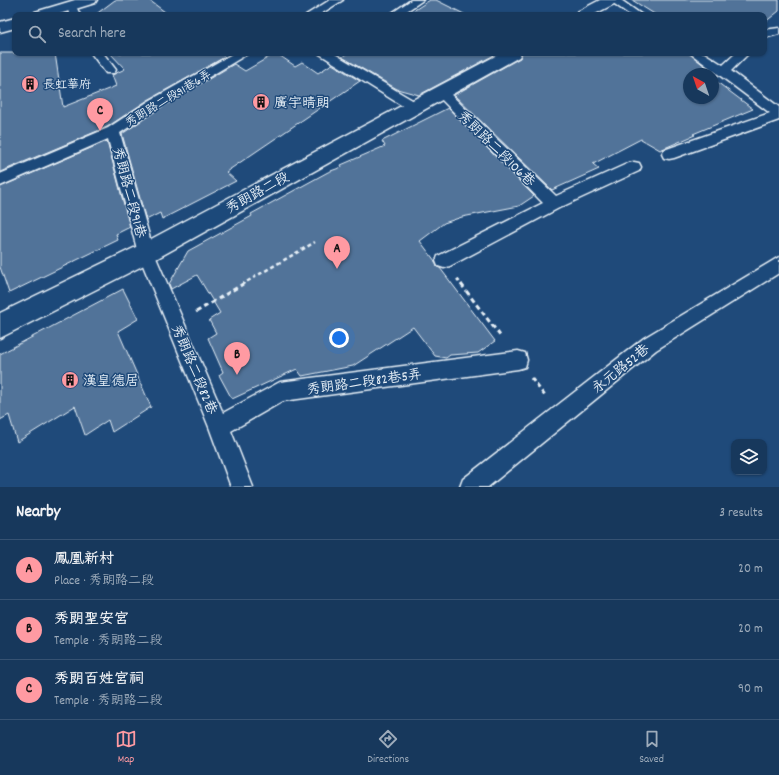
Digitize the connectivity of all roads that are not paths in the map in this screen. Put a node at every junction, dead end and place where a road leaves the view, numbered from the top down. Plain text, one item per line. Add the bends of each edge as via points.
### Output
1 (90, 0) edge
2 (338, 0) edge
3 (418, 0) edge
4 (613, 0) edge
5 (73, 10) edge
6 (60, 12) edge
7 (316, 12) edge
8 (399, 12) edge
9 (588, 12) edge
10 (633, 12) edge
11 (12, 24) edge
12 (0, 27) edge
13 (779, 31) edge
14 (767, 33) edge
15 (99, 56) edge
16 (238, 56) edge
17 (332, 56) edge
18 (507, 56) edge
19 (701, 56) edge
20 (741, 56) edge
21 (110, 70) dead end
22 (724, 71) junction
23 (441, 92) junction
24 (773, 103) edge
25 (414, 107) junction
26 (779, 114) edge
27 (113, 131) junction
28 (669, 154) dead end
29 (634, 168) dead end
30 (0, 180) edge
31 (554, 204) junction
32 (146, 253) junction
33 (444, 261) dead end
34 (779, 264) edge
35 (0, 326) edge
36 (518, 360) dead end
37 (219, 426) junction
38 (242, 487) edge
39 (471, 487) edge

1 - 5 street
2 - 7 lane
3 - 8 lane
4 - 9 street
4 - 10 lane
5 - 6 street
11 - 12 street
13 - 14 lane
15 - 21 lane
16 - 27 lane, 秀朗路二段91巷6弄 via 154,104
17 - 25 lane
18 - 23 street, 秀朗路二段
19 - 22 lane
20 - 22 lane
22 - 24 lane
23 - 25 street, 秀朗路二段
23 - 31 lane, 秀朗路二段106巷
24 - 26 lane
25 - 32 street, 秀朗路二段
26 - 28 lane
27 - 30 lane, 秀朗路二段91巷6弄
27 - 32 lane, 秀朗路二段91巷
29 - 31 lane
31 - 33 lane
32 - 35 street, 秀朗路二段
32 - 37 lane, 秀朗路二段82巷
34 - 39 lane, 永元路52巷 via 650,344
36 - 37 lane, 秀朗路二段82巷5弄 via 280,392
37 - 38 lane, 秀朗路二段82巷

